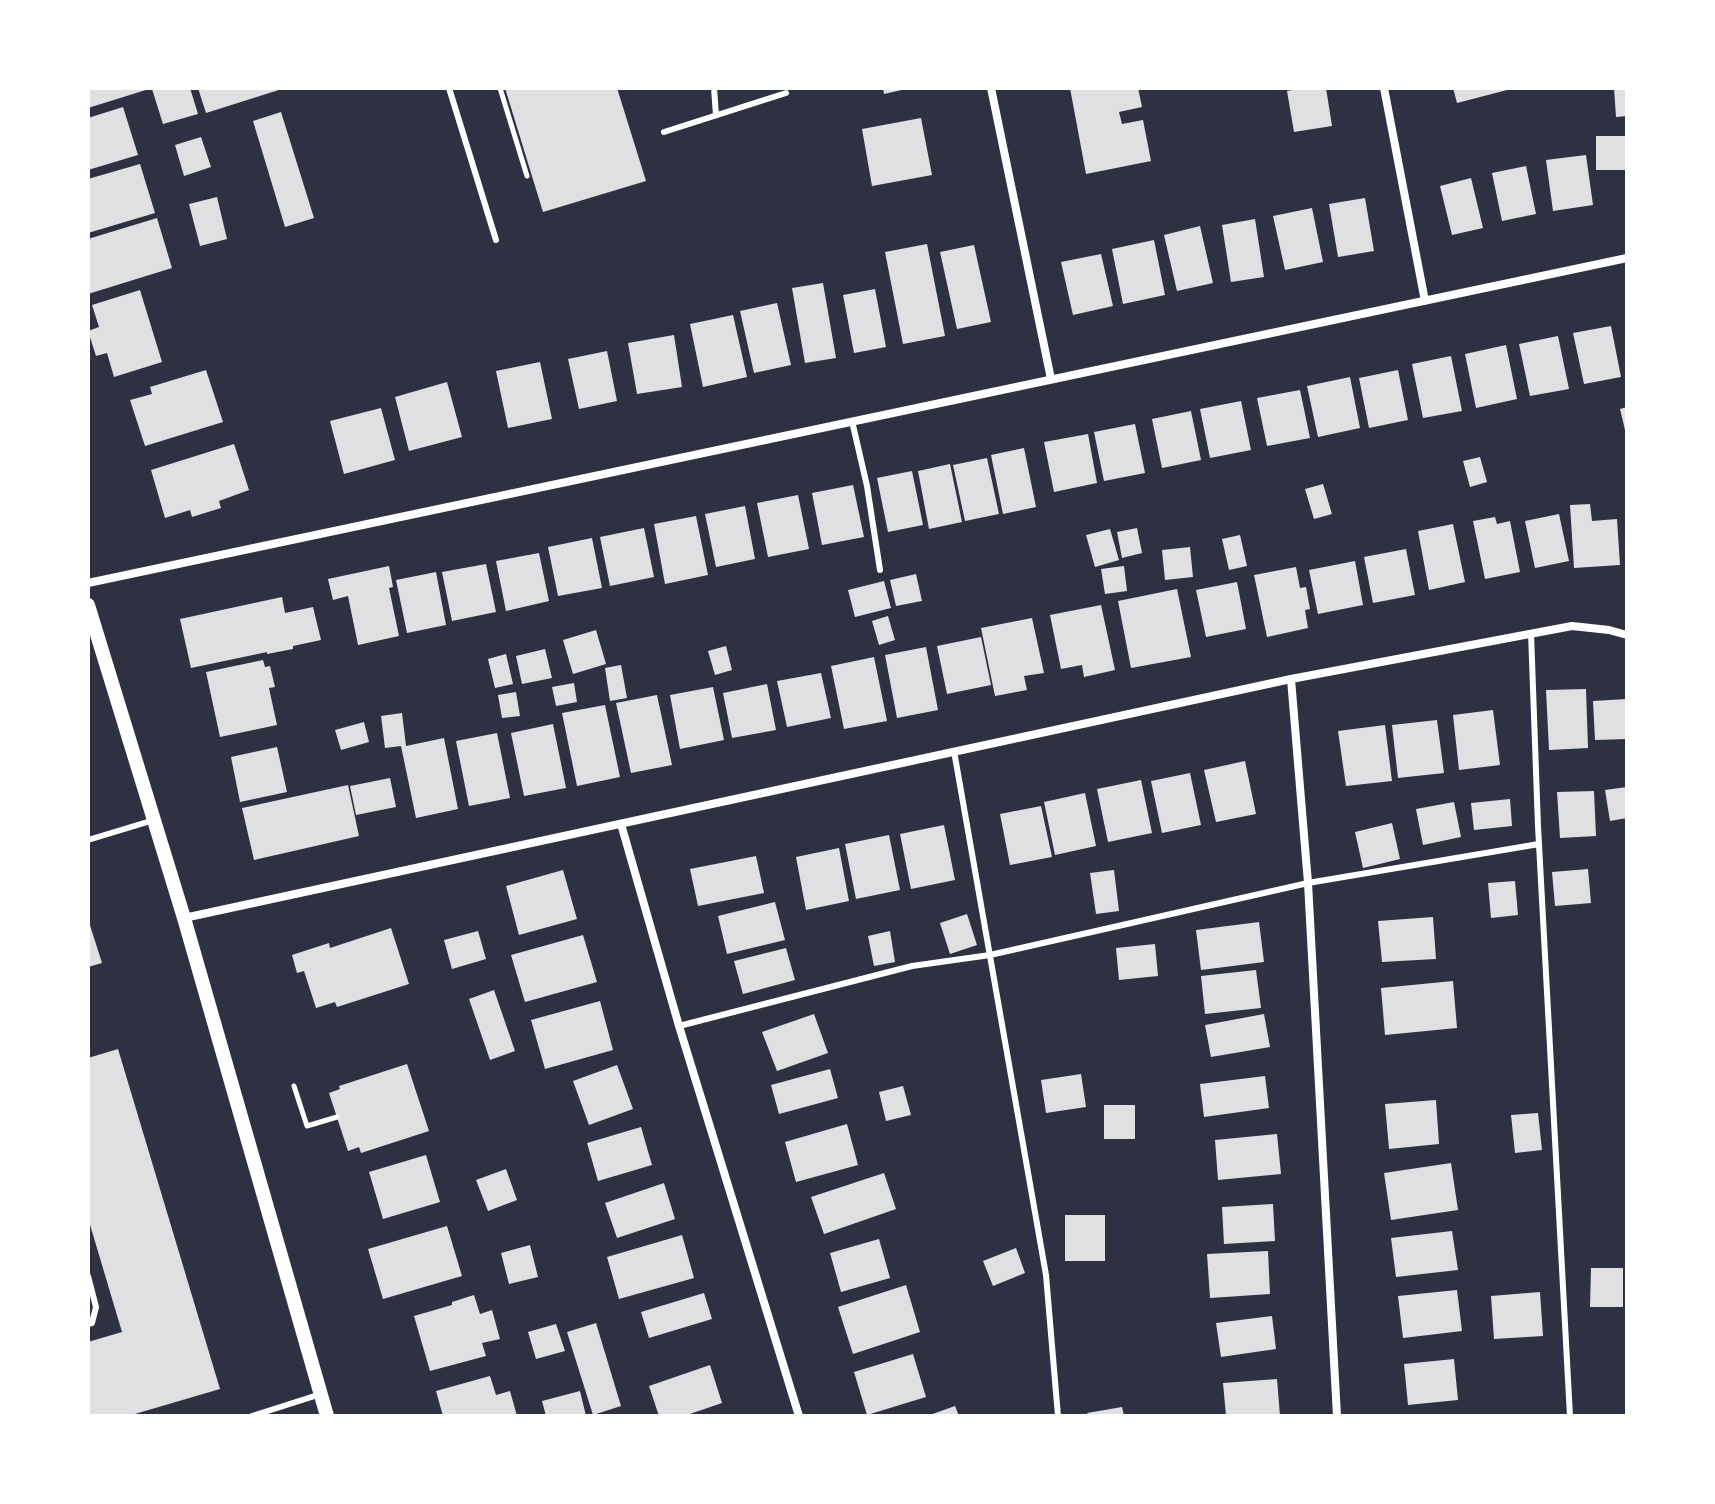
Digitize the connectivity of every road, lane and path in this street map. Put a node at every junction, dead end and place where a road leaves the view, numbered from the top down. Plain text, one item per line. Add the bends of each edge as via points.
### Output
1 (449, 88) edge
2 (500, 88) edge
3 (714, 88) edge
4 (991, 88) edge
5 (1384, 88) edge
6 (786, 93) dead end
7 (716, 115) junction
8 (664, 132) dead end
9 (527, 176) dead end
10 (496, 240) dead end
11 (1627, 258) edge
12 (1425, 301) junction
13 (1051, 379) junction
14 (852, 421) junction
15 (880, 570) dead end
16 (88, 583) edge
17 (88, 605) edge
18 (1531, 633) junction
19 (1627, 635) edge
20 (1291, 679) junction
21 (954, 751) junction
22 (154, 820) junction
23 (621, 824) junction
24 (88, 840) edge
25 (1539, 844) junction
26 (1308, 883) junction
27 (184, 918) junction
28 (990, 955) junction
29 (679, 1026) junction
30 (294, 1086) dead end
31 (337, 1117) dead end
32 (88, 1276) edge
33 (88, 1324) edge
34 (321, 1394) junction
35 (252, 1416) edge
36 (327, 1416) edge
37 (799, 1416) edge
38 (1058, 1416) edge
39 (1337, 1416) edge
40 (1570, 1416) edge

1 - 10 lane
2 - 9 path
3 - 7 lane
4 - 13 street
5 - 12 street
6 - 7 lane
7 - 8 lane
11 - 12 street
12 - 13 street
13 - 14 street
14 - 15 lane
14 - 16 street
17 - 22 street
18 - 19 street via 1572,626
18 - 20 street
18 - 25 lane
20 - 21 street
20 - 26 street
21 - 23 street
21 - 28 lane
22 - 24 lane
22 - 27 street
23 - 27 street
23 - 29 street
25 - 26 lane
25 - 40 lane
26 - 28 lane
26 - 39 street
27 - 34 street
28 - 29 lane via 912,966
28 - 38 lane via 1046,1275
29 - 37 street
30 - 31 path via 307,1126
32 - 33 lane via 96,1307
34 - 35 lane
34 - 36 street

